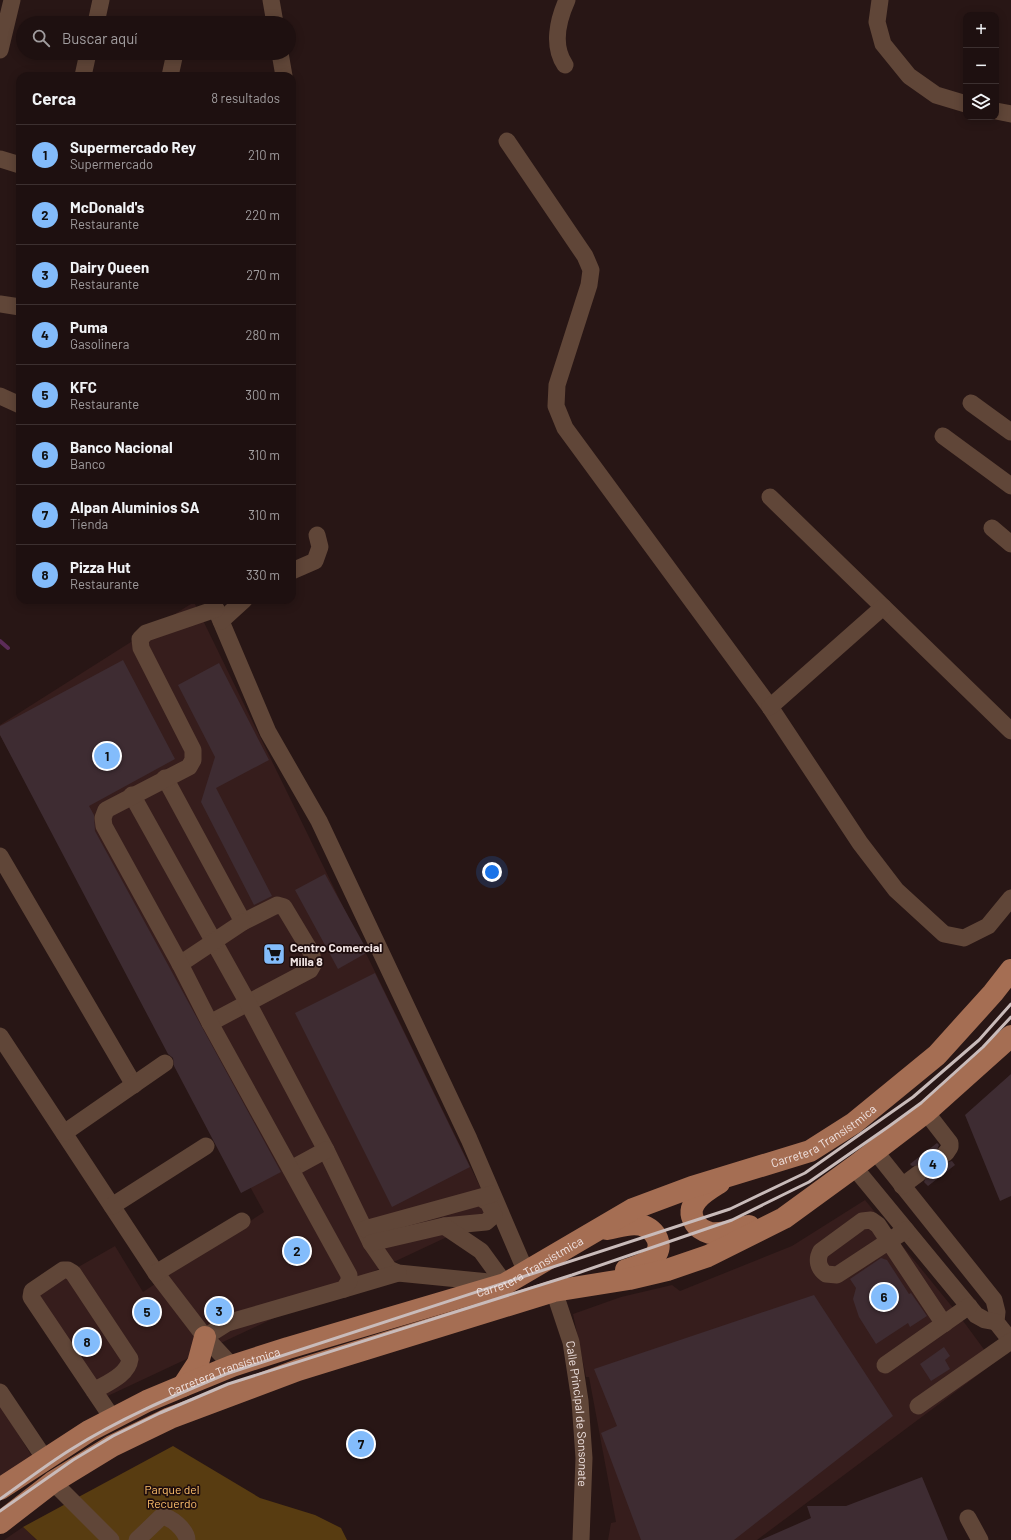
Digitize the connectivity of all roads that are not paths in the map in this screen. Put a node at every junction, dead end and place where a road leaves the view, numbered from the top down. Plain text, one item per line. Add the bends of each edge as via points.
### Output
1 (12, 0) edge
2 (101, 0) edge
3 (271, 0) edge
4 (567, 0) edge
5 (880, 0) edge
6 (98, 16) edge
7 (274, 16) edge
8 (0, 50) edge
9 (86, 60) edge
10 (173, 60) edge
11 (281, 60) edge
12 (565, 65) dead end
13 (84, 72) edge
14 (171, 72) edge
15 (283, 72) edge
16 (963, 103) edge
17 (999, 112) edge
18 (1011, 114) edge
19 (507, 142) dead end
20 (0, 159) edge
21 (16, 164) edge
22 (0, 304) edge
23 (16, 307) edge
24 (0, 396) edge
25 (16, 403) edge
26 (971, 403) dead end
27 (1011, 432) edge
28 (943, 436) dead end
29 (1011, 486) edge
30 (770, 497) dead end
31 (992, 528) dead end
32 (317, 535) dead end
33 (1011, 544) edge
34 (296, 569) edge
35 (233, 604) edge
36 (883, 607) junction
37 (216, 610) edge
38 (770, 707) junction
39 (1011, 731) edge
40 (165, 778) junction
41 (132, 795) junction
42 (0, 856) edge
43 (1011, 898) edge
44 (242, 922) junction
45 (215, 942) junction
46 (180, 964) junction
47 (1011, 970) edge
48 (1011, 990) edge
49 (248, 1003) junction
50 (210, 1023) junction
51 (1011, 1025) edge
52 (0, 1036) edge
53 (1011, 1036) edge
54 (937, 1055) junction
55 (165, 1063) dead end
56 (134, 1085) junction
57 (926, 1112) junction
58 (64, 1133) junction
59 (206, 1146) dead end
60 (326, 1150) junction
61 (875, 1152) junction
62 (946, 1153) dead end
63 (854, 1167) junction
64 (291, 1169) junction
65 (734, 1174) junction
66 (918, 1174) tunnel mouth
67 (902, 1186) junction
68 (485, 1196) junction
69 (112, 1206) junction
70 (784, 1218) junction
71 (242, 1221) dead end
72 (444, 1226) junction
73 (906, 1230) junction
74 (592, 1232) junction
75 (368, 1236) junction
76 (889, 1241) junction
77 (398, 1272) junction
78 (526, 1272) junction
79 (156, 1273) junction
80 (505, 1284) junction
81 (582, 1286) junction
82 (344, 1290) junction
83 (554, 1291) junction
84 (968, 1306) junction
85 (996, 1322) junction
86 (944, 1324) junction
87 (205, 1337) junction
88 (1011, 1341) edge
89 (885, 1365) dead end
90 (232, 1366) junction
91 (182, 1386) junction
92 (94, 1391) junction
93 (0, 1392) edge
94 (918, 1406) dead end
95 (113, 1418) junction
96 (45, 1459) junction
97 (53, 1482) junction
98 (0, 1489) edge
99 (968, 1518) dead end
100 (0, 1523) edge
101 (111, 1540) edge
102 (137, 1540) edge
103 (187, 1540) edge
104 (581, 1540) edge
105 (980, 1540) edge

1 - 8 street
2 - 6 street
3 - 7 street
4 - 12 street via 557,36 561,59
5 - 16 street via 877,22 883,44 909,76 936,95
9 - 13 street
10 - 14 street
11 - 15 street
17 - 18 street
19 - 38 street via 585,256 591,270 589,285 557,385 556,406 566,428
20 - 21 street
22 - 23 street
24 - 25 street
26 - 27 street
28 - 29 street
30 - 36 street
31 - 33 street
32 - 34 street via 320,547 314,561
35 - 37 street
36 - 38 street
36 - 39 street
37 - 40 street via 146,633 140,639 141,648 193,750 194,760 189,767
37 - 68 street via 268,732 319,821 469,1139
38 - 43 street via 860,843 896,890 944,934 964,938 988,926
40 - 41 street
40 - 44 street
41 - 45 street
41 - 46 street via 106,810 104,826
42 - 56 street
44 - 45 street
44 - 49 street via 277,905 284,907 311,952 314,963 310,970
45 - 46 street
45 - 49 street
46 - 50 street
47 - 54 main road, Carretera Transístmica
48 - 54 main road
49 - 50 street
49 - 60 street
50 - 64 street
51 - 61 main road via 940,1093 876,1146
52 - 58 street
53 - 57 main road, Carretera Transístmica
54 - 65 main road, Carretera Transístmica via 854,1123 810,1151
55 - 56 street
56 - 58 street
57 - 61 main road, Carretera Transístmica
57 - 62 street via 950,1143
58 - 69 street
59 - 69 street
60 - 64 street
60 - 75 street
61 - 63 main road, Carretera Transístmica
61 - 67 street
63 - 70 main road, Carretera Transístmica
63 - 73 street
64 - 82 street via 349,1275
65 - 70 main road via 704,1192 694,1203 693,1218 699,1228 721,1233
65 - 74 main road, Carretera Transístmica via 632,1209
66 - 67 street
67 - 85 street via 994,1300
68 - 72 street via 494,1216 486,1222
68 - 75 street
68 - 78 street
69 - 79 street
70 - 81 main road, Carretera Transístmica via 708,1256 667,1270
71 - 79 street
72 - 75 street
72 - 80 street via 482,1251
73 - 76 street
73 - 84 street
74 - 78 main road, Carretera Transístmica
74 - 81 main road via 629,1224 640,1225 651,1229 655,1234 658,1249 653,1258 643,1264
75 - 77 street via 389,1269
76 - 76 street via 875,1221 867,1220 821,1251 818,1262 822,1271 830,1276 837,1275
76 - 86 street
77 - 80 street
77 - 82 street
78 - 80 main road, Carretera Transístmica
79 - 87 street
80 - 90 main road, Carretera Transístmica
81 - 83 main road, Carretera Transístmica
82 - 87 street via 228,1323
83 - 97 main road, Carretera Transístmica via 298,1370 170,1418 112,1446
83 - 104 street, Calle Principal de Sonsonate via 571,1342 580,1401 584,1458
84 - 85 street via 976,1316
84 - 86 street
85 - 88 street
86 - 89 street
87 - 90 street
87 - 91 main road via 198,1363
88 - 94 street
90 - 91 main road, Carretera Transístmica
91 - 95 main road, Carretera Transístmica
92 - 92 street via 30,1294 63,1270 73,1273 130,1359 125,1371
92 - 95 street
93 - 96 street
95 - 96 main road, Carretera Transístmica
96 - 98 main road, Carretera Transístmica
97 - 100 main road, Carretera Transístmica
97 - 101 street
99 - 105 street
102 - 103 street via 161,1517 166,1517 186,1534

